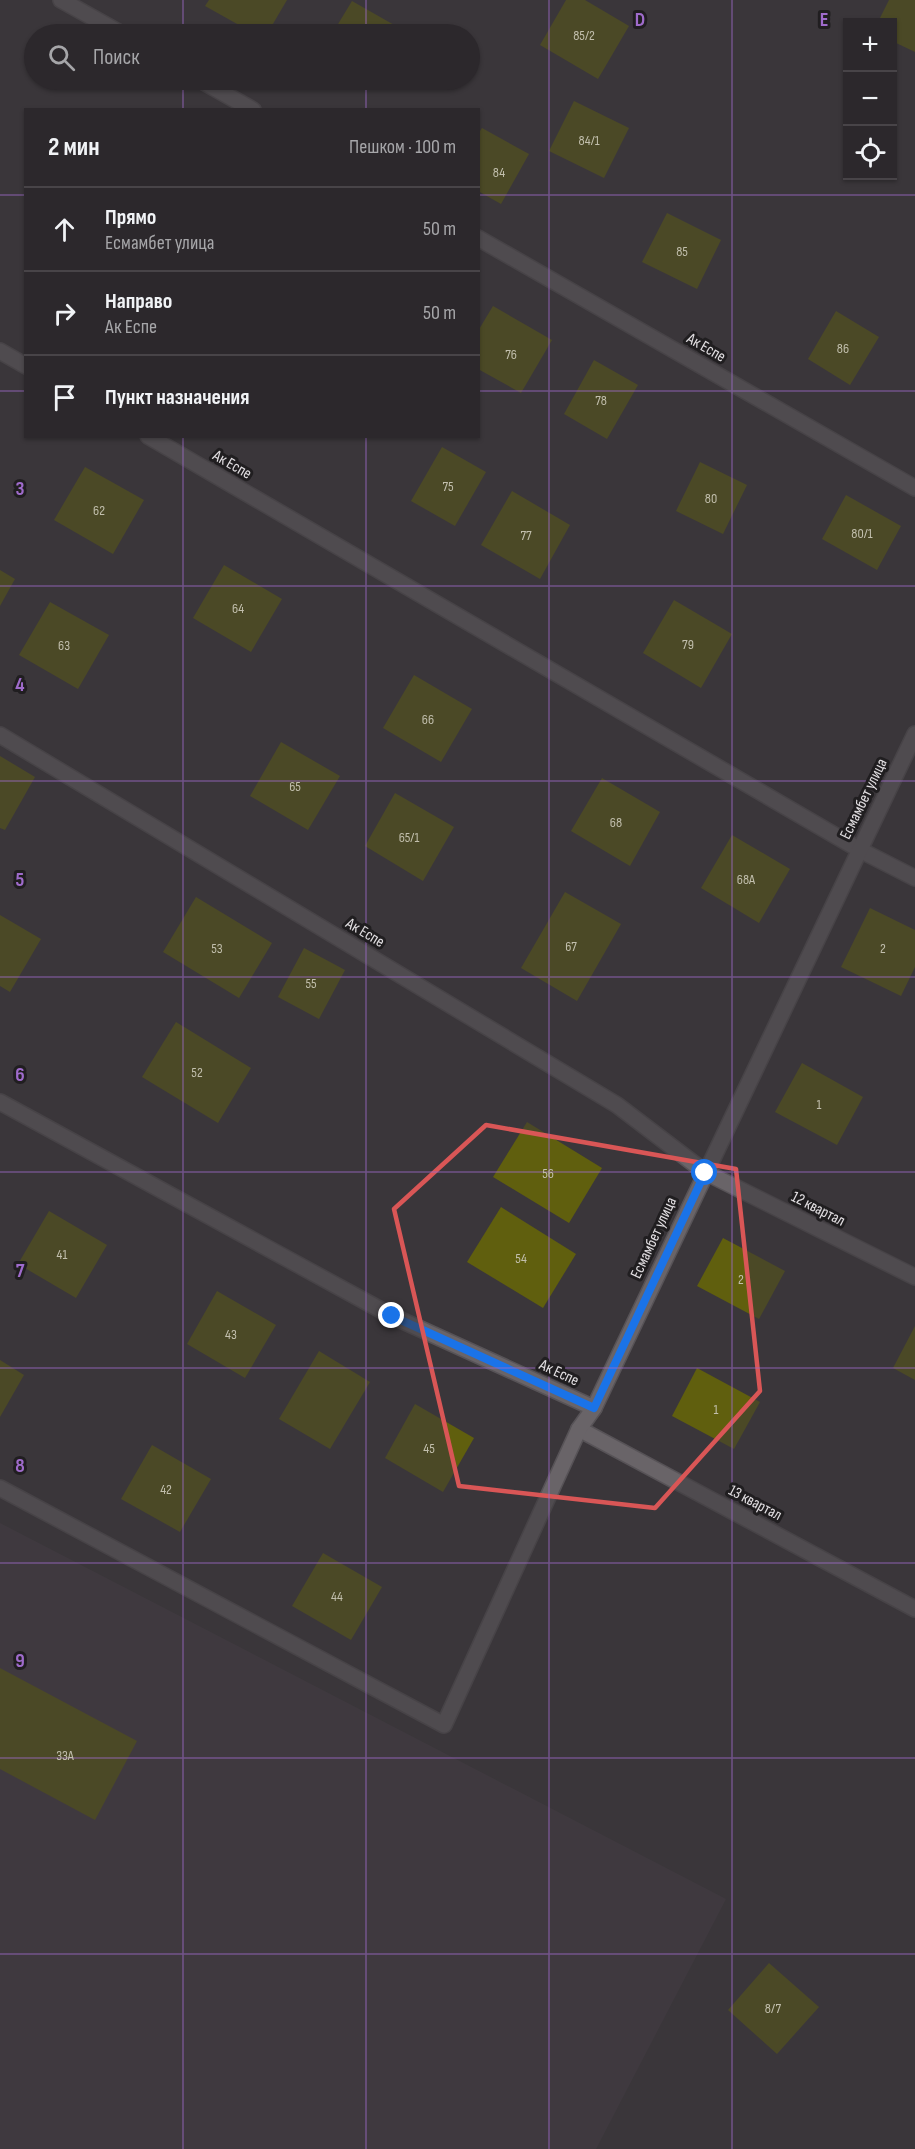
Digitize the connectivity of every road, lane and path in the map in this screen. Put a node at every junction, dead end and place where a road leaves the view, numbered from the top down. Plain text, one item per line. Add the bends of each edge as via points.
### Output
1 (61, 0) edge
2 (104, 24) edge
3 (218, 90) edge
4 (249, 108) edge
5 (480, 239) edge
6 (0, 351) edge
7 (24, 365) edge
8 (151, 438) edge
9 (915, 488) edge
10 (915, 734) edge
11 (0, 735) edge
12 (860, 850) junction
13 (915, 878) edge
14 (0, 1102) edge
15 (705, 1173) junction
16 (915, 1277) edge
17 (594, 1408) junction
18 (579, 1429) junction
19 (0, 1488) edge
20 (915, 1609) edge

1 - 2 street
3 - 4 street
5 - 9 street, Ак Еспе
6 - 7 street
8 - 12 street, Ак Еспе
10 - 12 street, Есмамбет улица
11 - 15 street, Ак Еспе via 617,1105
12 - 13 street, Ак Еспе
12 - 15 street, Есмамбет улица
14 - 17 street, Ак Еспе via 392,1316
15 - 16 street, 12 квартал
15 - 17 street, Есмамбет улица
17 - 18 street, Есмамбет улица
18 - 19 street, Есмамбет улица via 444,1725
18 - 20 street, 13 квартал

